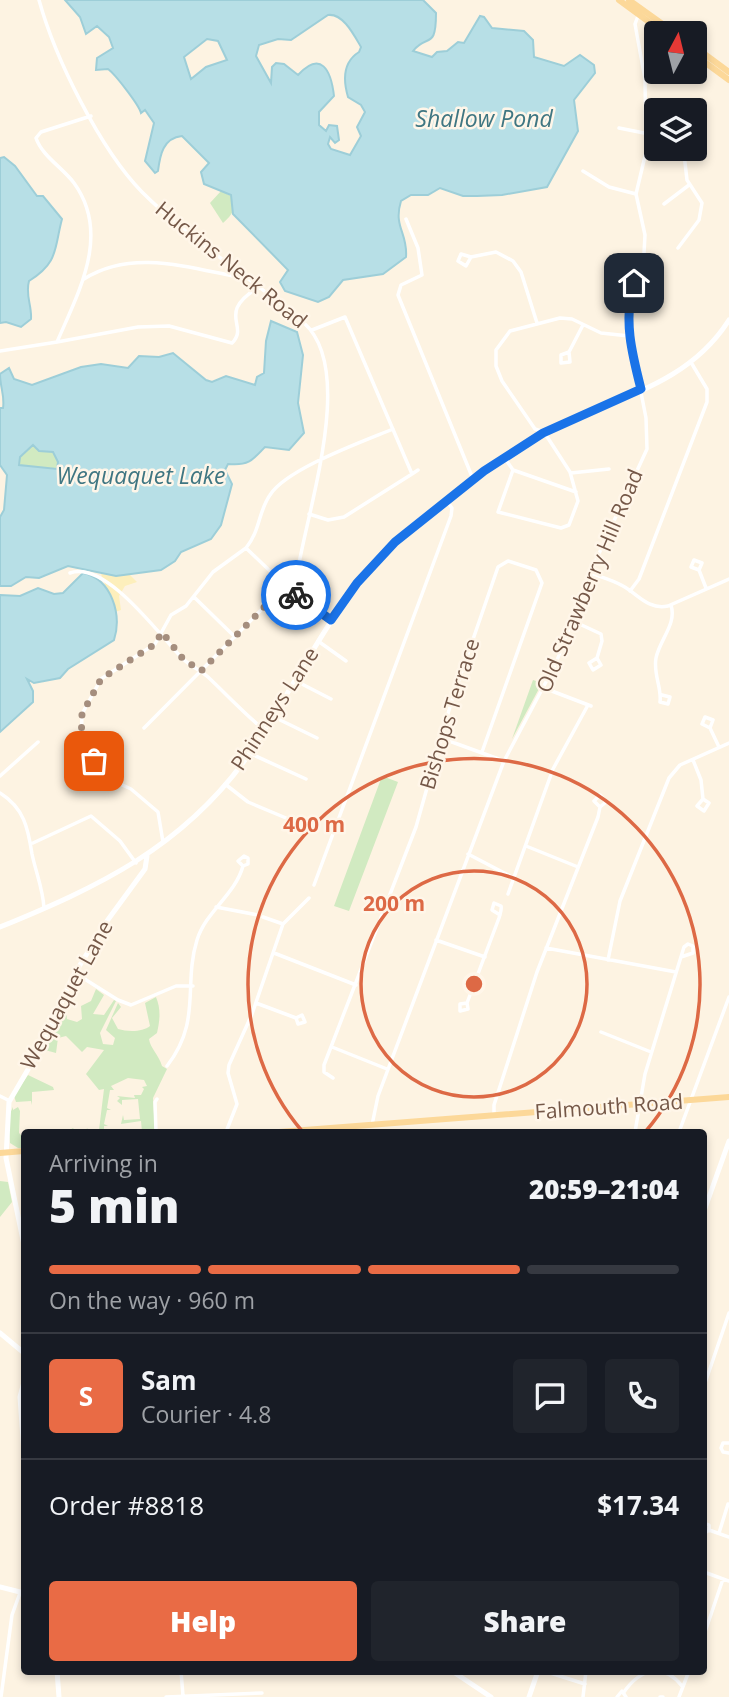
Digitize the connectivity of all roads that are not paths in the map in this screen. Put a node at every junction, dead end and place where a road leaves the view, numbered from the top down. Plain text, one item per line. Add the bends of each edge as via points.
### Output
1 (39, 0) edge
2 (619, 0) edge
3 (629, 0) edge
4 (639, 15) junction
5 (647, 21) edge
6 (658, 21) edge
7 (707, 56) edge
8 (707, 64) edge
9 (729, 72) edge
10 (729, 80) edge
11 (645, 98) edge
12 (91, 116) junction
13 (619, 128) dead end
14 (644, 133) edge
15 (645, 161) edge
16 (685, 161) edge
17 (583, 171) dead end
18 (689, 185) junction
19 (636, 194) junction
20 (664, 204) dead end
21 (406, 219) dead end
22 (678, 248) dead end
23 (471, 257) dead end
24 (239, 271) junction
25 (82, 281) junction
26 (259, 287) junction
27 (729, 320) edge
28 (537, 323) junction
29 (583, 325) junction
30 (312, 330) junction
31 (630, 336) junction
32 (57, 342) junction
33 (0, 351) edge
34 (569, 352) dead end
35 (692, 364) junction
36 (641, 389) junction
37 (393, 429) junction
38 (544, 432) junction
39 (504, 457) junction
40 (321, 459) junction
41 (609, 469) dead end
42 (418, 470) dead end
43 (513, 470) junction
44 (571, 473) junction
45 (412, 474) junction
46 (473, 480) junction
47 (577, 493) junction
48 (446, 500) junction
49 (309, 514) junction
50 (246, 548) junction
51 (699, 570) dead end
52 (70, 573) dead end
53 (590, 573) junction
54 (729, 579) edge
55 (284, 587) junction
56 (707, 589) junction
57 (630, 591) junction
58 (294, 594) junction
59 (194, 597) junction
60 (671, 605) junction
61 (331, 620) junction
62 (573, 621) junction
63 (162, 632) junction
64 (235, 637) junction
65 (318, 641) junction
66 (597, 658) dead end
67 (346, 661) dead end
68 (201, 671) junction
69 (294, 680) junction
70 (544, 688) junction
71 (663, 695) dead end
72 (331, 699) dead end
73 (273, 716) junction
74 (144, 728) dead end
75 (710, 728) dead end
76 (264, 730) junction
77 (317, 738) dead end
78 (441, 738) junction
79 (38, 741) dead end
80 (729, 743) edge
81 (719, 748) junction
82 (482, 752) junction
83 (249, 753) junction
84 (693, 759) junction
85 (504, 761) junction
86 (0, 776) edge
87 (306, 779) dead end
88 (225, 784) junction
89 (0, 793) edge
90 (703, 799) dead end
91 (600, 807) dead end
92 (286, 818) dead end
93 (33, 843) junction
94 (163, 844) junction
95 (526, 846) junction
96 (468, 854) junction
97 (146, 856) junction
98 (136, 863) junction
99 (243, 866) dead end
100 (578, 867) junction
101 (514, 878) junction
102 (314, 885) dead end
103 (508, 894) dead end
104 (309, 898) dead end
105 (216, 907) junction
106 (44, 908) junction
107 (258, 915) dead end
108 (500, 915) dead end
109 (263, 916) dead end
110 (283, 924) junction
111 (0, 928) edge
112 (436, 940) junction
113 (546, 948) junction
114 (274, 953) junction
115 (485, 957) junction
116 (681, 957) dead end
117 (608, 960) junction
118 (676, 972) junction
119 (75, 973) junction
120 (356, 985) junction
121 (193, 986) junction
122 (729, 997) edge
123 (256, 1003) junction
124 (467, 1003) dead end
125 (296, 1018) dead end
126 (601, 1032) dead end
127 (332, 1047) junction
128 (652, 1052) junction
129 (167, 1066) dead end
130 (387, 1069) junction
131 (333, 1078) dead end
132 (0, 1096) edge
133 (729, 1097) edge
134 (158, 1099) dead end
135 (691, 1100) junction
136 (10, 1101) junction
137 (638, 1104) junction
138 (494, 1115) junction
139 (372, 1125) junction
140 (156, 1129) edge
141 (227, 1129) edge
142 (319, 1129) edge
143 (635, 1129) edge
144 (680, 1129) edge
145 (729, 1141) edge
146 (21, 1151) edge
147 (3, 1153) edge
148 (707, 1203) edge
149 (21, 1232) edge
150 (729, 1313) edge
151 (0, 1333) edge
152 (21, 1350) edge
153 (707, 1377) edge
154 (21, 1399) edge
155 (21, 1417) edge
156 (729, 1443) edge
157 (729, 1453) edge
158 (728, 1504) edge
159 (707, 1524) edge
160 (709, 1530) joint
161 (719, 1534) junction
162 (729, 1537) edge
163 (707, 1573) edge
164 (723, 1579) junction
165 (729, 1581) edge
166 (0, 1587) edge
167 (21, 1592) edge
168 (21, 1594) edge
169 (707, 1626) edge
170 (0, 1657) edge
171 (7, 1657) junction
172 (57, 1675) edge
173 (181, 1675) edge
174 (458, 1675) edge
175 (537, 1675) edge
176 (556, 1675) edge
177 (586, 1675) edge
178 (637, 1675) edge
179 (672, 1675) edge
180 (687, 1675) edge
181 (585, 1685) junction
182 (682, 1686) junction
183 (624, 1692) junction
184 (262, 1693) dead end
185 (241, 1695) edge
186 (183, 1696) edge
187 (1, 1697) edge
188 (59, 1697) edge
189 (166, 1697) edge
190 (490, 1697) edge
191 (529, 1697) edge
192 (583, 1697) edge
193 (617, 1697) edge
194 (626, 1697) edge
195 (679, 1697) edge

1 - 12 street, Huckins Neck Road via 58,51
2 - 4 main road
3 - 6 main road
4 - 5 main road
4 - 11 street, Old Strawberry Hill Road via 635,24
7 - 9 main road
8 - 10 main road
12 - 24 street, Huckins Neck Road via 139,188
12 - 25 street via 41,132 36,138 75,184 90,214 93,237
13 - 14 street
15 - 19 street, Old Strawberry Hill Road
16 - 18 street
17 - 19 street via 609,187
18 - 20 street
18 - 22 street via 701,200 702,211
19 - 31 street, Old Strawberry Hill Road via 645,239 630,298
21 - 46 street via 418,248 422,275 401,285 398,295
23 - 28 street via 492,252 513,261
24 - 25 street via 233,276 172,263 113,265
24 - 26 street, Huckins Neck Road
25 - 32 street
26 - 30 street, Huckins Neck Road
26 - 32 street via 236,306 237,336 232,343 169,326
27 - 35 main road, Phinneys Lane
28 - 29 street via 563,317
28 - 38 street via 507,334 495,360 502,381 535,429
29 - 31 street via 601,333
29 - 34 street
30 - 37 street via 345,317
30 - 40 street, Huckins Neck Road via 321,346 328,407
31 - 36 street, Old Strawberry Hill Road
32 - 33 street
35 - 36 main road, Phinneys Lane
35 - 57 street via 707,388 707,402 639,579
36 - 38 main road, Phinneys Lane
36 - 53 street, Old Strawberry Hill Road via 647,449
37 - 40 street
37 - 45 street
38 - 39 main road, Phinneys Lane
38 - 44 street
39 - 43 street
39 - 46 main road, Phinneys Lane
40 - 49 street, Huckins Neck Road
40 - 50 street via 270,494 260,528
41 - 44 street
42 - 45 street
43 - 47 street
43 - 47 street via 498,512 564,528 575,514
44 - 47 street
45 - 49 street via 344,517 328,520
46 - 48 main road, Phinneys Lane
48 - 61 main road, Phinneys Lane via 379,557
48 - 102 street via 451,516
49 - 58 street, Huckins Neck Road
50 - 55 street
50 - 59 street via 213,572
51 - 56 street
52 - 63 street via 99,578
53 - 57 street
53 - 62 street, Old Strawberry Hill Road
54 - 56 street
55 - 58 street
55 - 64 street
56 - 60 street
57 - 60 street via 650,605
58 - 61 street
59 - 63 street via 171,615
59 - 64 street
60 - 71 street via 673,617 655,662
61 - 65 main road, Phinneys Lane
62 - 66 street via 601,634
62 - 70 street, Old Strawberry Hill Road
63 - 68 street via 183,659
63 - 94 street via 155,644 100,681 82,714 81,744 107,778 131,789 158,812
64 - 68 street
65 - 67 street
65 - 69 main road, Phinneys Lane
68 - 74 street
68 - 76 street
69 - 72 street
69 - 73 main road, Phinneys Lane
70 - 85 street, Old Strawberry Hill Road
70 - 95 street via 589,706 553,769
73 - 76 main road, Phinneys Lane
73 - 77 street
75 - 81 street
76 - 83 main road, Phinneys Lane
78 - 82 street
78 - 82 street, Bishops Terrace via 499,565 514,562 536,570 541,583
78 - 120 street, Bishops Terrace via 416,827
79 - 86 street
80 - 81 street
81 - 84 street
82 - 85 street
83 - 87 street
83 - 88 main road, Phinneys Lane
84 - 90 street
84 - 117 street via 677,768 667,782 619,906
85 - 96 street, Old Strawberry Hill Road
88 - 92 street via 248,803
88 - 94 main road, Phinneys Lane
89 - 93 street via 20,810
91 - 100 street
93 - 98 street via 91,816 120,841
93 - 106 street
94 - 97 main road, Phinneys Lane
95 - 100 street
95 - 101 street
96 - 101 street
96 - 112 street, Old Strawberry Hill Road
97 - 98 main road, Phinneys Lane
97 - 119 main road, Wequaquet Lane via 145,869
98 - 106 main road, Phinneys Lane
99 - 105 street via 236,883
100 - 113 street
101 - 103 street
104 - 110 street
105 - 107 street
105 - 121 street via 197,940
106 - 111 main road, Phinneys Lane
108 - 115 street
109 - 110 street
110 - 114 street
112 - 115 street
112 - 130 street, Old Strawberry Hill Road
113 - 117 street
113 - 138 street
114 - 120 street
114 - 123 street
115 - 124 street
116 - 118 street
117 - 118 street
118 - 128 street
119 - 121 street via 129,1005 176,986
119 - 136 main road, Wequaquet Lane via 47,1036
120 - 127 street, Bishops Terrace
121 - 129 street via 186,1028
122 - 135 street
123 - 125 street
123 - 141 street via 228,1069 237,1104
126 - 128 street
127 - 130 street
127 - 131 street, Bishops Terrace via 323,1068
128 - 137 street
130 - 139 street, Old Strawberry Hill Road
132 - 136 street
133 - 135 main road, Falmouth Road
134 - 140 street
135 - 137 main road, Falmouth Road
135 - 144 street
136 - 147 main road
137 - 138 main road, Falmouth Road
137 - 143 street
138 - 139 main road, Falmouth Road
139 - 142 main road, Falmouth Road
145 - 148 main road
146 - 147 main road
147 - 149 main road
150 - 153 street
151 - 152 main road
154 - 155 main road
156 - 157 street via 721,1448
158 - 161 street
159 - 160 street
160 - 161 street
161 - 162 street
163 - 164 street
164 - 165 street
164 - 169 street
166 - 167 main road
168 - 171 street via 12,1615
170 - 171 street
171 - 187 street
172 - 188 main road
173 - 186 street
174 - 190 main road
175 - 191 main road
176 - 181 street
177 - 181 street
178 - 183 street
179 - 182 street
180 - 182 street
181 - 192 street
182 - 195 street
183 - 193 street
183 - 194 street
184 - 185 street
185 - 186 street
186 - 189 street

